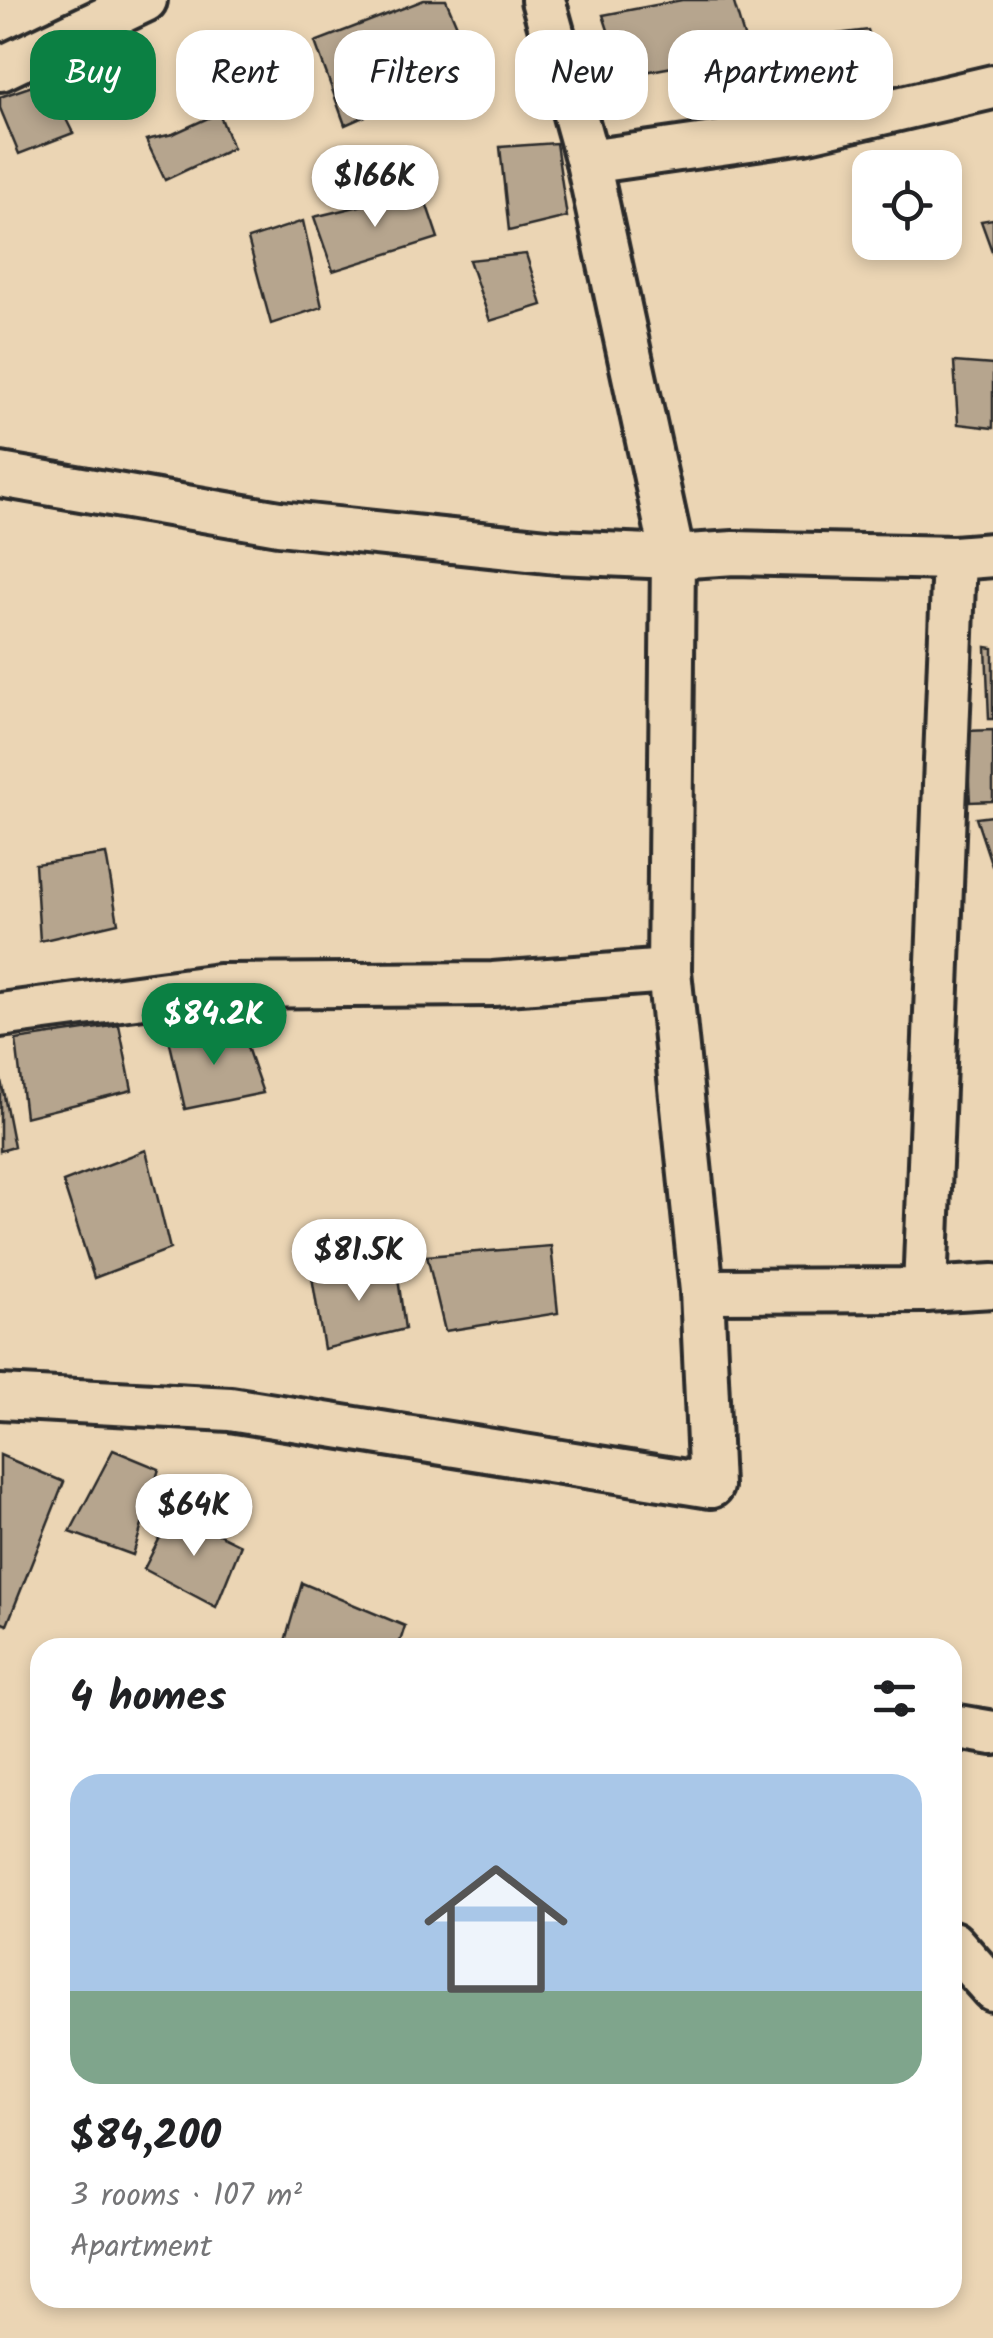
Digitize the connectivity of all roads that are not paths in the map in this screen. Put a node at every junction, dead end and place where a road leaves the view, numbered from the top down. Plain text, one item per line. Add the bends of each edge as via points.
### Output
1 (145, 0) edge
2 (543, 0) edge
3 (0, 69) edge
4 (993, 87) edge
5 (588, 162) junction
6 (0, 475) edge
7 (974, 556) edge
8 (672, 557) junction
9 (669, 970) junction
10 (0, 1015) edge
11 (993, 1286) edge
12 (925, 1290) junction
13 (702, 1291) junction
14 (0, 1397) edge
15 (962, 1728) edge
16 (993, 1733) edge
17 (962, 1954) edge
18 (993, 1989) edge

1 - 3 street
2 - 5 street
4 - 5 street via 804,131
5 - 8 street
6 - 8 street via 279,523
7 - 8 street
7 - 12 street
8 - 9 street
9 - 10 street via 492,984 218,986
9 - 13 street
11 - 12 street
12 - 13 street
13 - 14 street via 711,1486 230,1409
15 - 16 street
17 - 18 street

